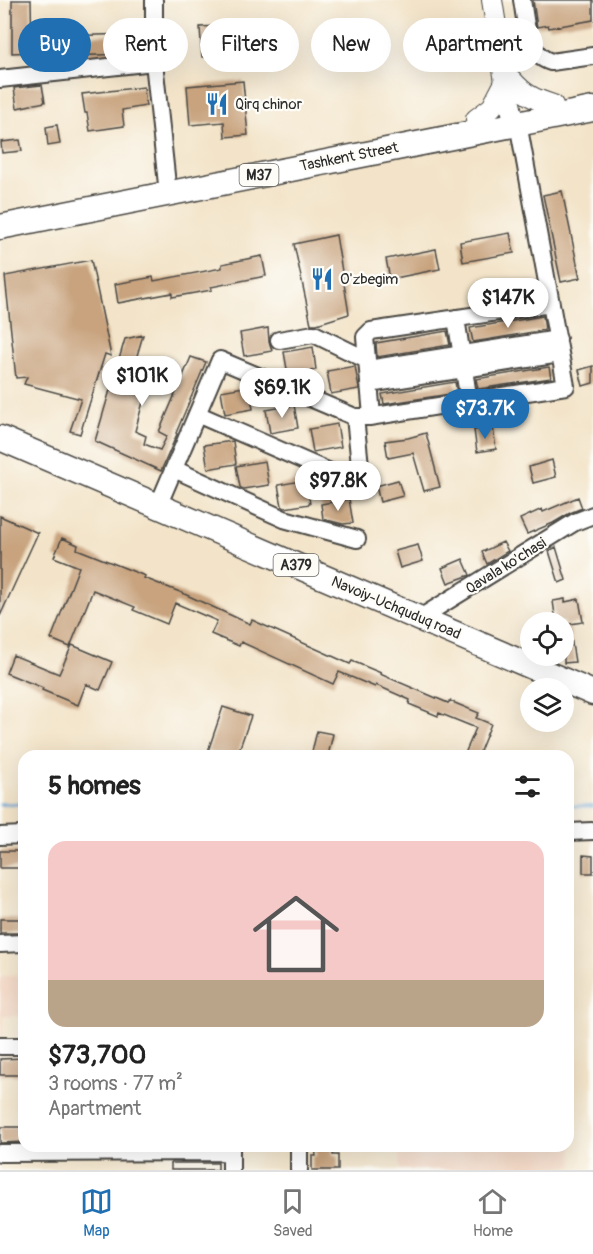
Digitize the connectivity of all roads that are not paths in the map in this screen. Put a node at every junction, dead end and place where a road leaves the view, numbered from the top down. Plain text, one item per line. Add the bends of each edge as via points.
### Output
1 (154, 0) edge
2 (492, 0) edge
3 (501, 0) edge
4 (522, 0) edge
5 (154, 18) edge
6 (593, 56) edge
7 (103, 68) edge
8 (155, 72) edge
9 (0, 79) edge
10 (508, 81) junction
11 (593, 97) edge
12 (553, 105) junction
13 (593, 109) edge
14 (517, 115) junction
15 (476, 119) junction
16 (167, 188) junction
17 (0, 214) edge
18 (0, 227) edge
19 (551, 304) junction
20 (456, 318) junction
21 (279, 340) dead end
22 (559, 346) junction
23 (462, 362) junction
24 (368, 371) junction
25 (469, 402) junction
26 (197, 414) junction
27 (372, 416) junction
28 (355, 417) junction
29 (0, 438) edge
30 (174, 469) junction
31 (158, 506) junction
32 (593, 515) edge
33 (357, 539) dead end
34 (420, 618) junction
35 (593, 693) edge
36 (593, 831) edge
37 (574, 832) edge
38 (18, 835) edge
39 (0, 836) edge
40 (18, 943) edge
41 (0, 944) edge
42 (0, 1046) edge
43 (18, 1046) edge
44 (58, 1152) edge
45 (231, 1152) edge
46 (300, 1152) edge
47 (0, 1153) edge
48 (231, 1170) edge
49 (299, 1170) edge

1 - 5 street
2 - 10 main road
3 - 10 main road
4 - 6 street via 530,41 544,60
7 - 9 street
8 - 16 street
10 - 12 main road via 533,99
10 - 14 main road
10 - 15 main road via 492,107
11 - 12 highway, Tashkent Street / M37
12 - 14 highway, Tashkent Street / M37
13 - 14 highway, Tashkent Street / M37
14 - 15 highway, Tashkent Street / M37
14 - 16 highway, Tashkent Street / M37
14 - 19 street
15 - 16 highway, Tashkent Street / M37
16 - 17 highway, Tashkent Street / M37
16 - 18 highway, Tashkent Street / M37
19 - 20 street
19 - 22 street
20 - 23 street
20 - 24 street via 370,331 365,337
21 - 24 street via 314,334
22 - 23 street
22 - 25 street via 566,386
23 - 24 street
23 - 25 street
24 - 27 street
25 - 27 street
26 - 28 street via 220,360
26 - 28 street via 356,483 361,475
26 - 30 street
27 - 28 street
29 - 31 highway, Navoiy-Uchquduq road / A379
30 - 31 street
30 - 33 street via 284,519
31 - 34 highway, Navoiy-Uchquduq road / A379
32 - 34 street, Qavala ko'chasi via 575,522
34 - 35 highway, Navoiy-Uchquduq road / A379
36 - 37 street
38 - 39 street
40 - 41 street
42 - 43 street
44 - 47 street
45 - 48 street
46 - 49 street

